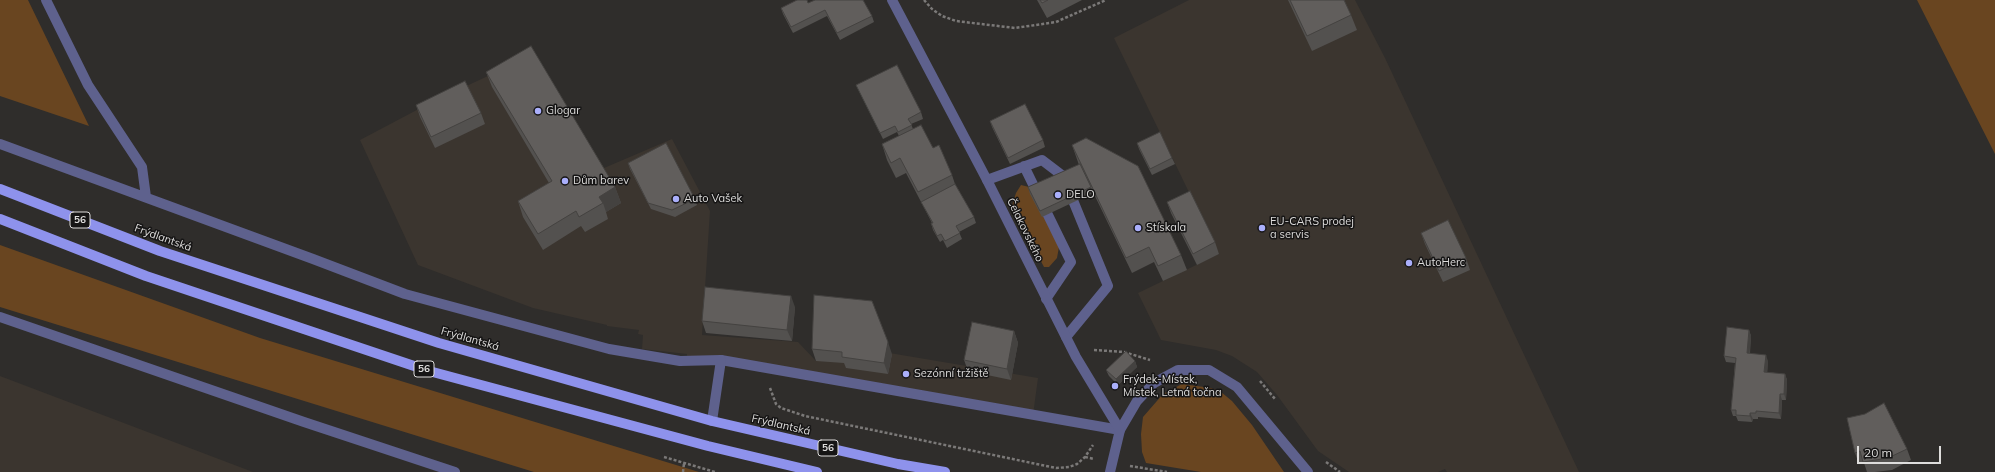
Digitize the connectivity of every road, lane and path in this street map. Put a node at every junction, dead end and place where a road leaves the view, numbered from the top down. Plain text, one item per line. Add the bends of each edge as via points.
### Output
1 (46, 0) edge
2 (892, 0) edge
3 (924, 0) edge
4 (1106, 0) edge
5 (0, 144) edge
6 (1024, 166) junction
7 (987, 180) junction
8 (0, 189) edge
9 (146, 197) junction
10 (0, 219) edge
11 (1046, 299) junction
12 (0, 317) edge
13 (1066, 337) junction
14 (1076, 357) junction
15 (721, 360) junction
16 (1150, 360) dead end
17 (712, 421) junction
18 (1120, 430) junction
19 (684, 462) dead end
20 (1332, 467) dead end
21 (455, 472) edge
22 (683, 472) edge
23 (817, 472) edge
24 (945, 472) edge
25 (1110, 472) edge
26 (1308, 472) edge
27 (1328, 472) edge

1 - 9 street via 88,84 142,167
2 - 7 street, Čelakovského
3 - 4 path via 942,16 956,21 1015,28 1056,22
5 - 9 street
6 - 7 street
6 - 11 street via 1071,262
6 - 13 street via 1042,160 1063,176 1108,286
7 - 11 street, Čelakovského
8 - 17 main road, Frýdlantská / 56 via 160,251 439,343
9 - 15 street via 405,294 609,349 680,361
10 - 23 main road, 56 via 146,276 429,371 708,446
11 - 13 street, Čelakovského
12 - 21 street
13 - 14 street, Čelakovského
14 - 16 path via 1094,350 1124,352
14 - 18 street, Čelakovského
15 - 17 street
15 - 18 street
17 - 24 main road, Frýdlantská / 56 via 898,464
18 - 25 street
18 - 26 street via 1137,401 1154,383 1178,370 1209,370 1237,387
19 - 22 path
20 - 27 path

